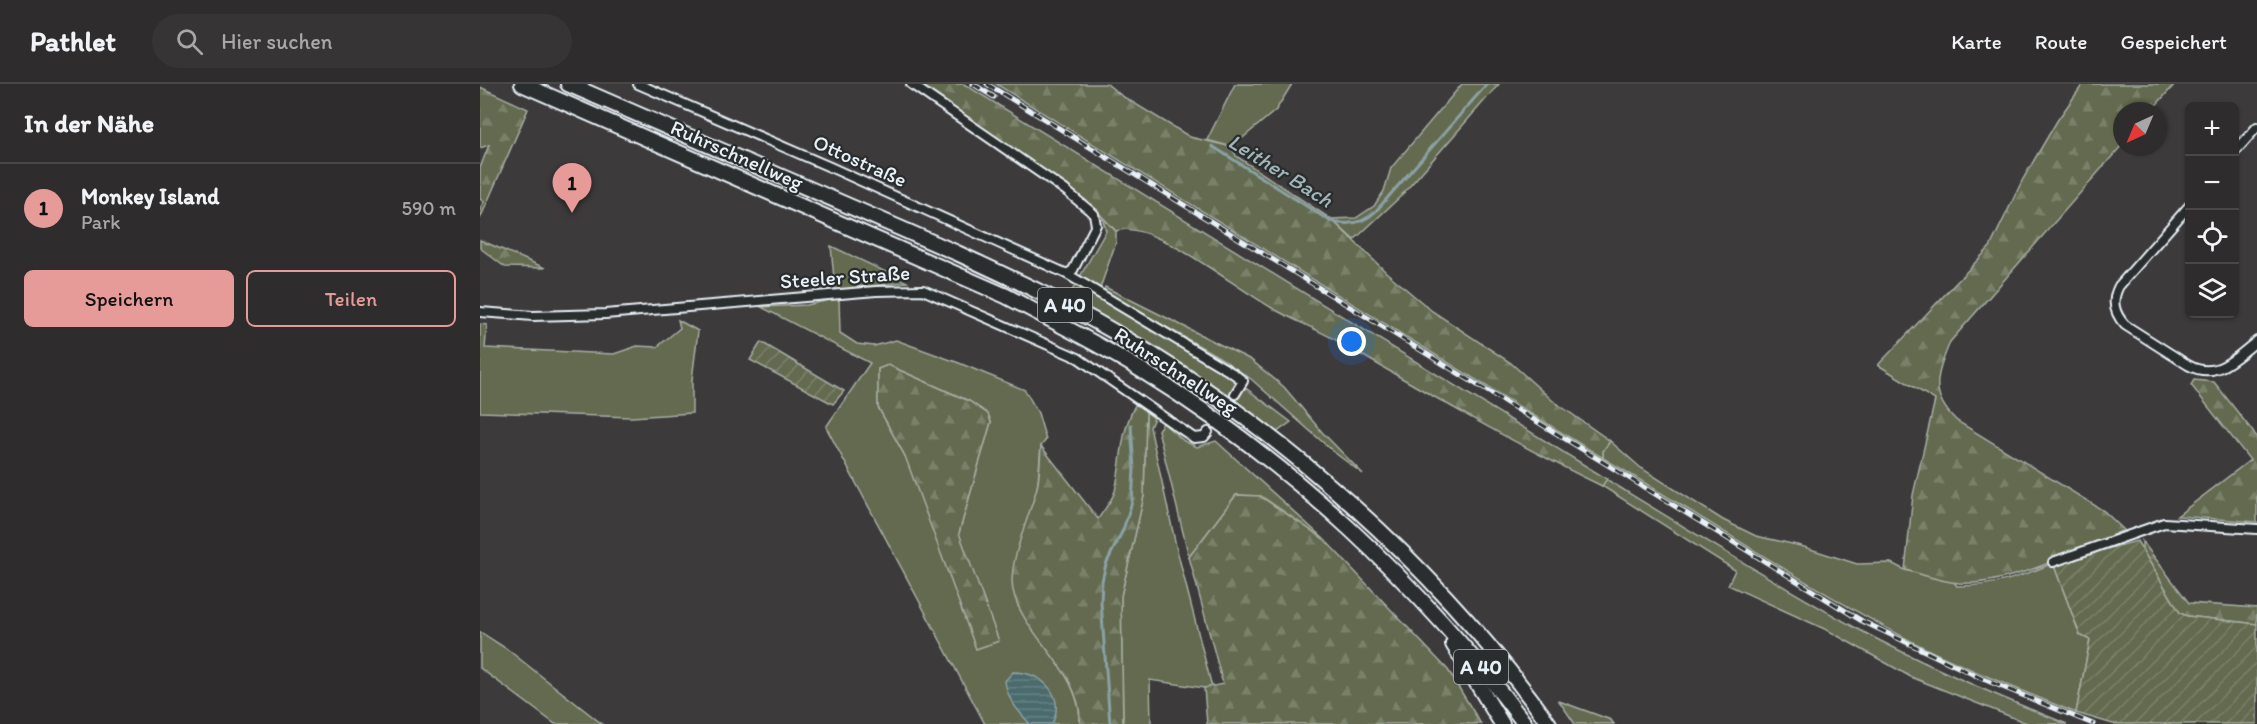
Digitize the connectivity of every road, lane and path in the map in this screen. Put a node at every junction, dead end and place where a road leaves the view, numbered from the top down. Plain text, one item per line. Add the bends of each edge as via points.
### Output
1 (522, 84) edge
2 (568, 84) edge
3 (638, 84) edge
4 (911, 84) edge
5 (2257, 127) edge
6 (2239, 148) edge
7 (2186, 210) edge
8 (1067, 274) junction
9 (480, 312) edge
10 (2257, 341) edge
11 (1235, 394) dead end
12 (1208, 432) dead end
13 (2257, 529) edge
14 (2053, 562) dead end
15 (1433, 612) junction
16 (1502, 724) edge
17 (1525, 724) edge
18 (1549, 724) edge

1 - 15 highway, Ruhrschnellweg / A 40 via 996,292 1101,346 1214,419 1290,477 1345,524
2 - 18 highway, Ruhrschnellweg / A 40 via 1004,275 1110,329 1192,380 1359,512 1487,645
3 - 8 street, Ottostraße
4 - 8 street via 1094,214 1096,225 1073,270
5 - 6 street
7 - 10 street via 2119,286 2114,295 2118,318 2188,365 2210,372
8 - 11 street, Ottostraße via 1243,381
9 - 12 street, Steeler Straße via 533,316 611,314 922,290 1078,358 1194,438 1204,437
13 - 14 street via 2163,523
15 - 16 highway
15 - 17 highway, Ruhrschnellweg / A 40

